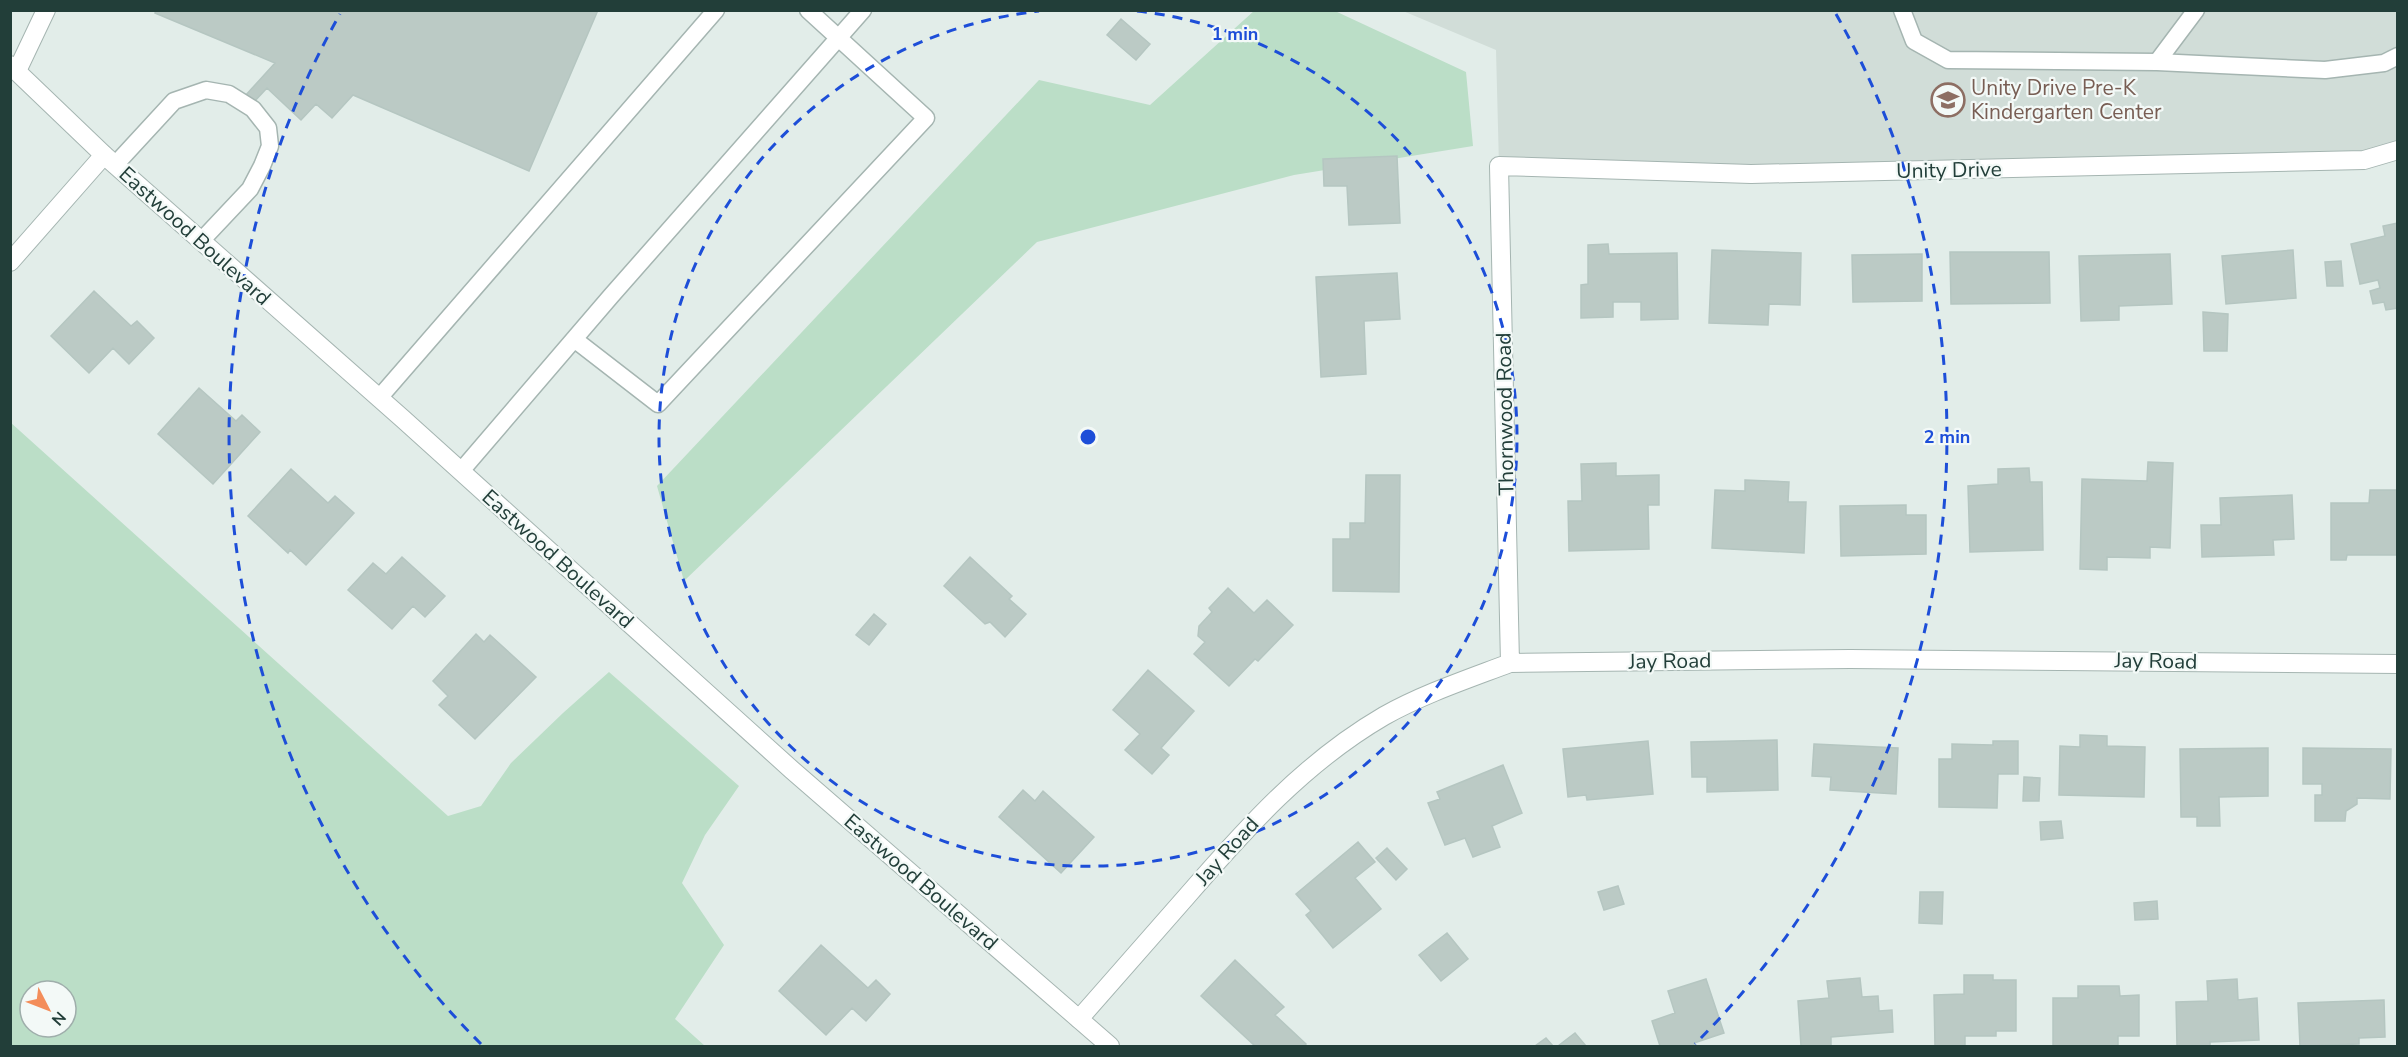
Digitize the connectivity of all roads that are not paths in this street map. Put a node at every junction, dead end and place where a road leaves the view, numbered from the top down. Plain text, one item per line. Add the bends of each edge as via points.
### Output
1 (46, 10) edge
2 (717, 10) edge
3 (808, 10) edge
4 (863, 10) edge
5 (1902, 10) edge
6 (2196, 10) edge
7 (839, 38) junction
8 (2397, 56) edge
9 (2157, 62) junction
10 (14, 68) edge
11 (2397, 150) edge
12 (110, 160) junction
13 (1499, 166) joint
14 (201, 241) junction
15 (10, 262) edge
16 (574, 339) junction
17 (379, 398) junction
18 (461, 471) junction
19 (1510, 663) junction
20 (2397, 664) edge
21 (1079, 1019) junction
22 (1110, 1047) edge

1 - 10 street
2 - 17 lane
3 - 7 lane
4 - 7 lane
5 - 9 lane via 1914,41 1948,60
6 - 9 lane
7 - 16 lane
7 - 16 lane via 926,118 658,404
8 - 9 lane via 2384,63 2325,70
10 - 12 street, Eastwood Boulevard
11 - 13 street, Unity Drive via 2364,160 1751,174
12 - 14 street, Eastwood Boulevard
12 - 14 lane via 174,101 206,90 229,94 253,109 268,128 270,146 250,189
12 - 15 street
13 - 19 street, Thornwood Road
14 - 17 street, Eastwood Boulevard
16 - 18 lane
17 - 18 street, Eastwood Boulevard
18 - 21 street, Eastwood Boulevard via 792,770
19 - 20 street, Jay Road via 1850,659
19 - 21 street, Jay Road via 1386,715 1292,783 1240,834
21 - 22 street, Eastwood Boulevard

